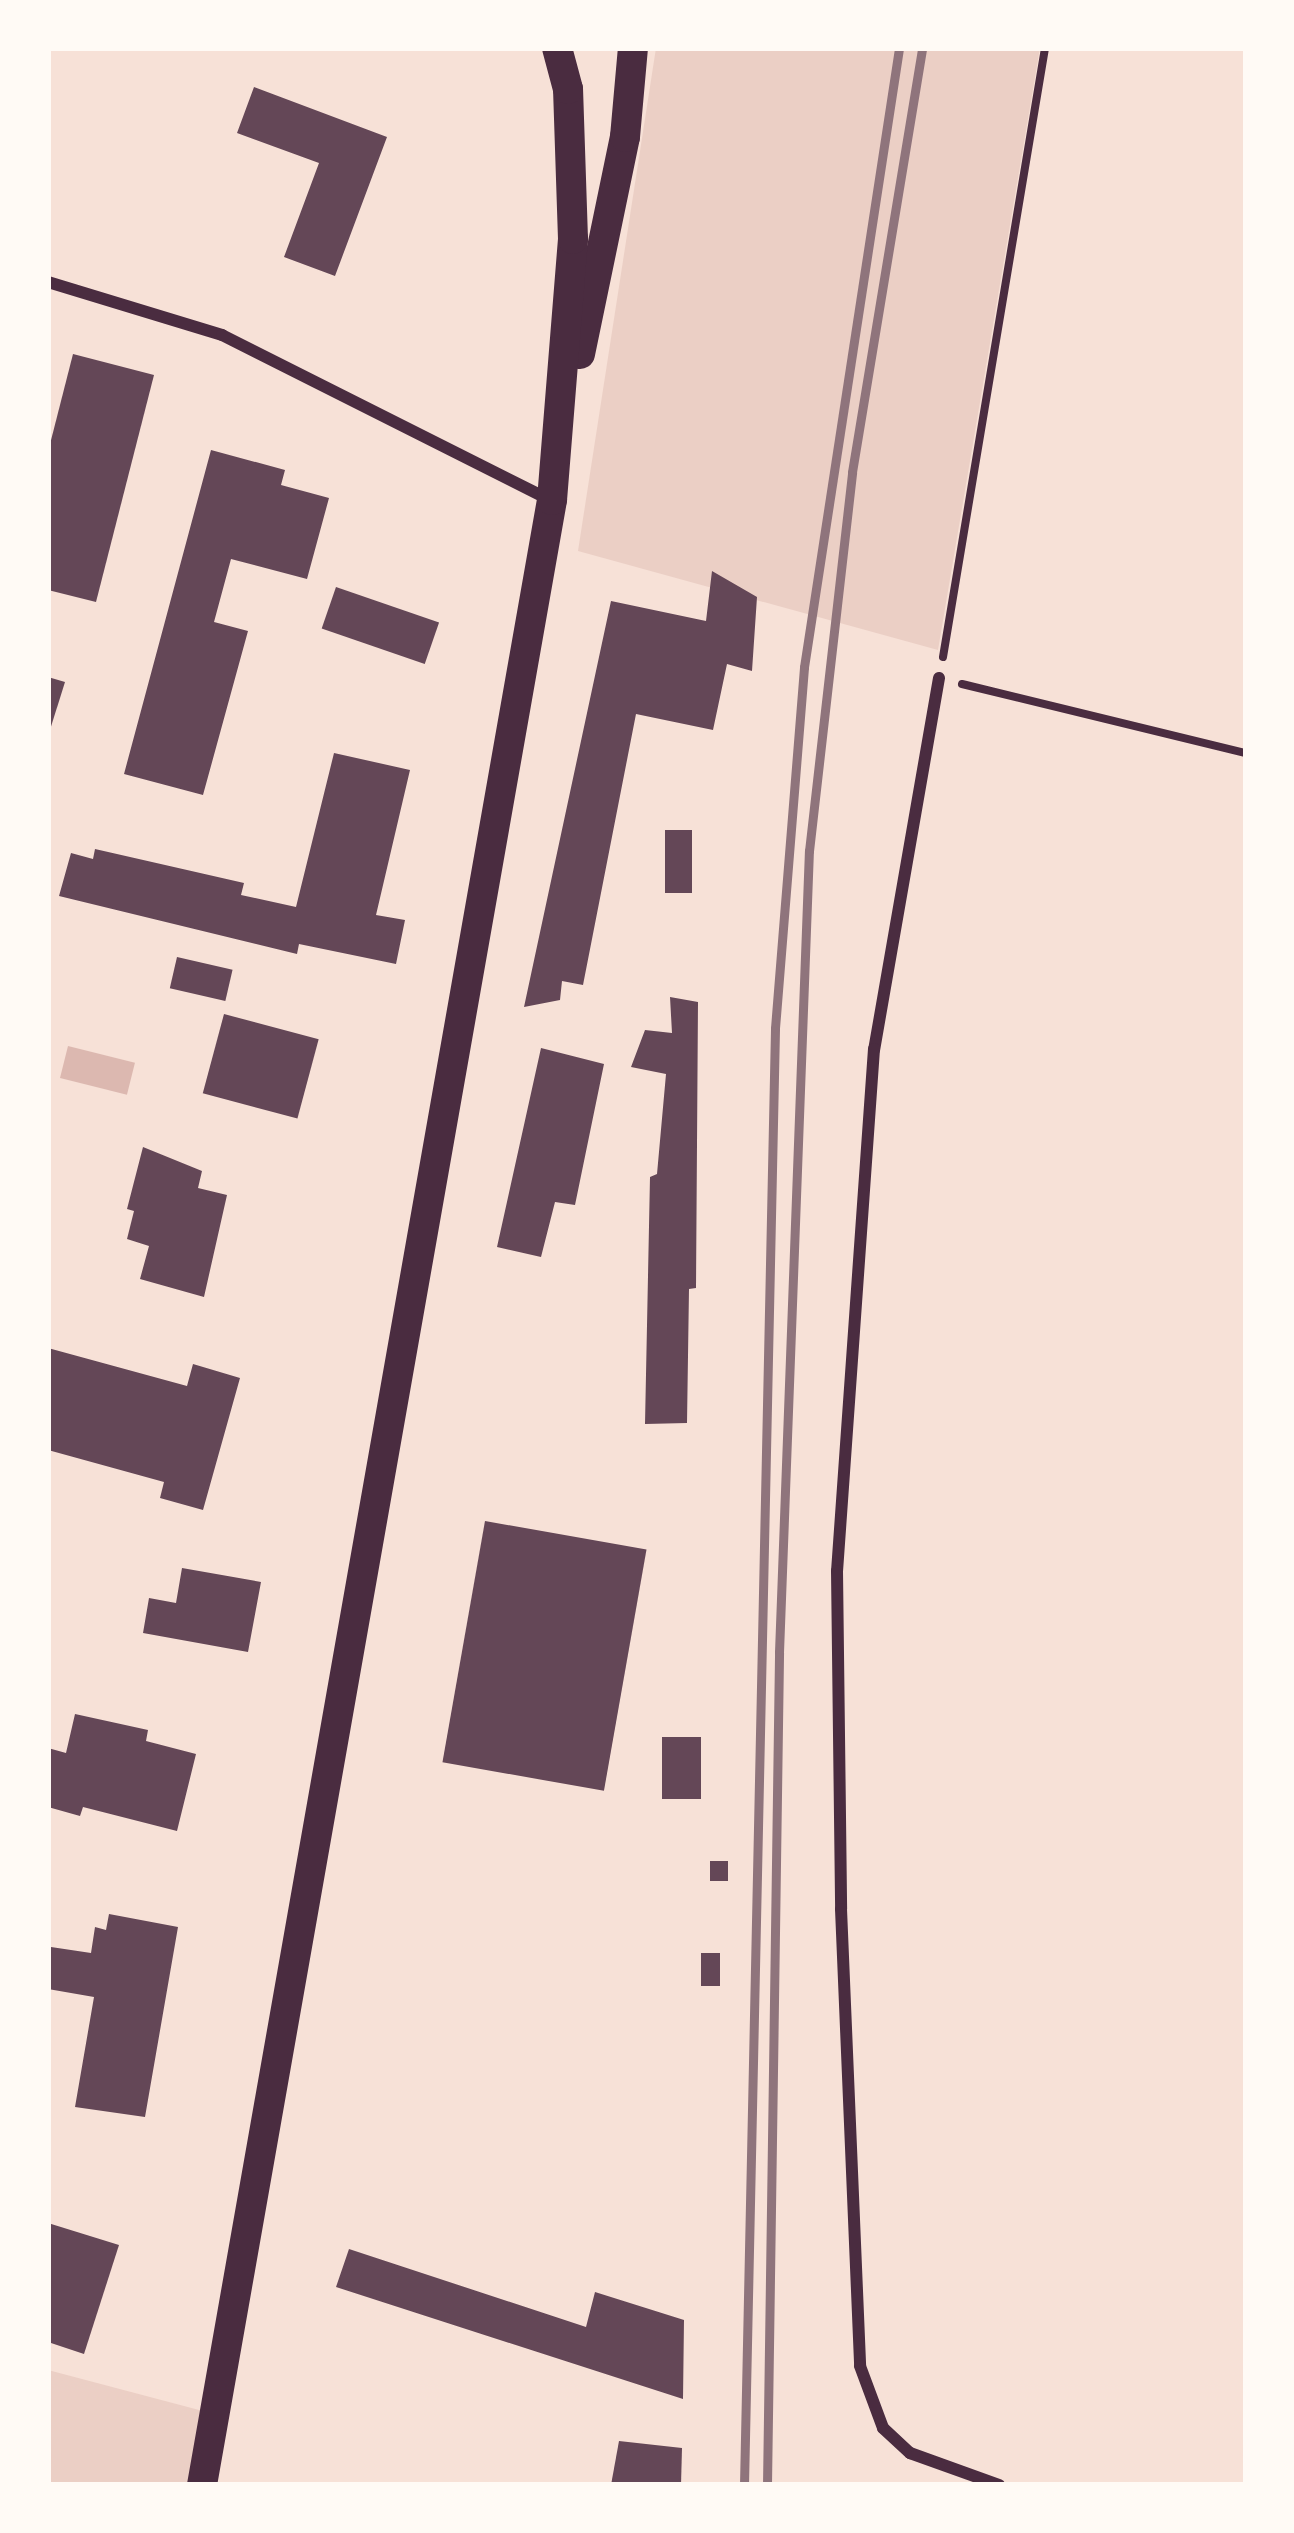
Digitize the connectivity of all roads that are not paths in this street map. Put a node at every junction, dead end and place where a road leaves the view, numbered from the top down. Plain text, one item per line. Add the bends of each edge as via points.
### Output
1 (557, 48) edge
2 (633, 48) edge
3 (48, 282) edge
4 (560, 442) junction
5 (551, 500) junction
6 (939, 678) road end
7 (202, 2485) edge
8 (999, 2485) edge

1 - 4 main road via 573,164
2 - 4 main road via 605,246
3 - 5 street via 221,335
4 - 5 main road
5 - 7 main road
6 - 8 street via 874,1049 837,1571 841,1909 860,2366 883,2428 910,2453

